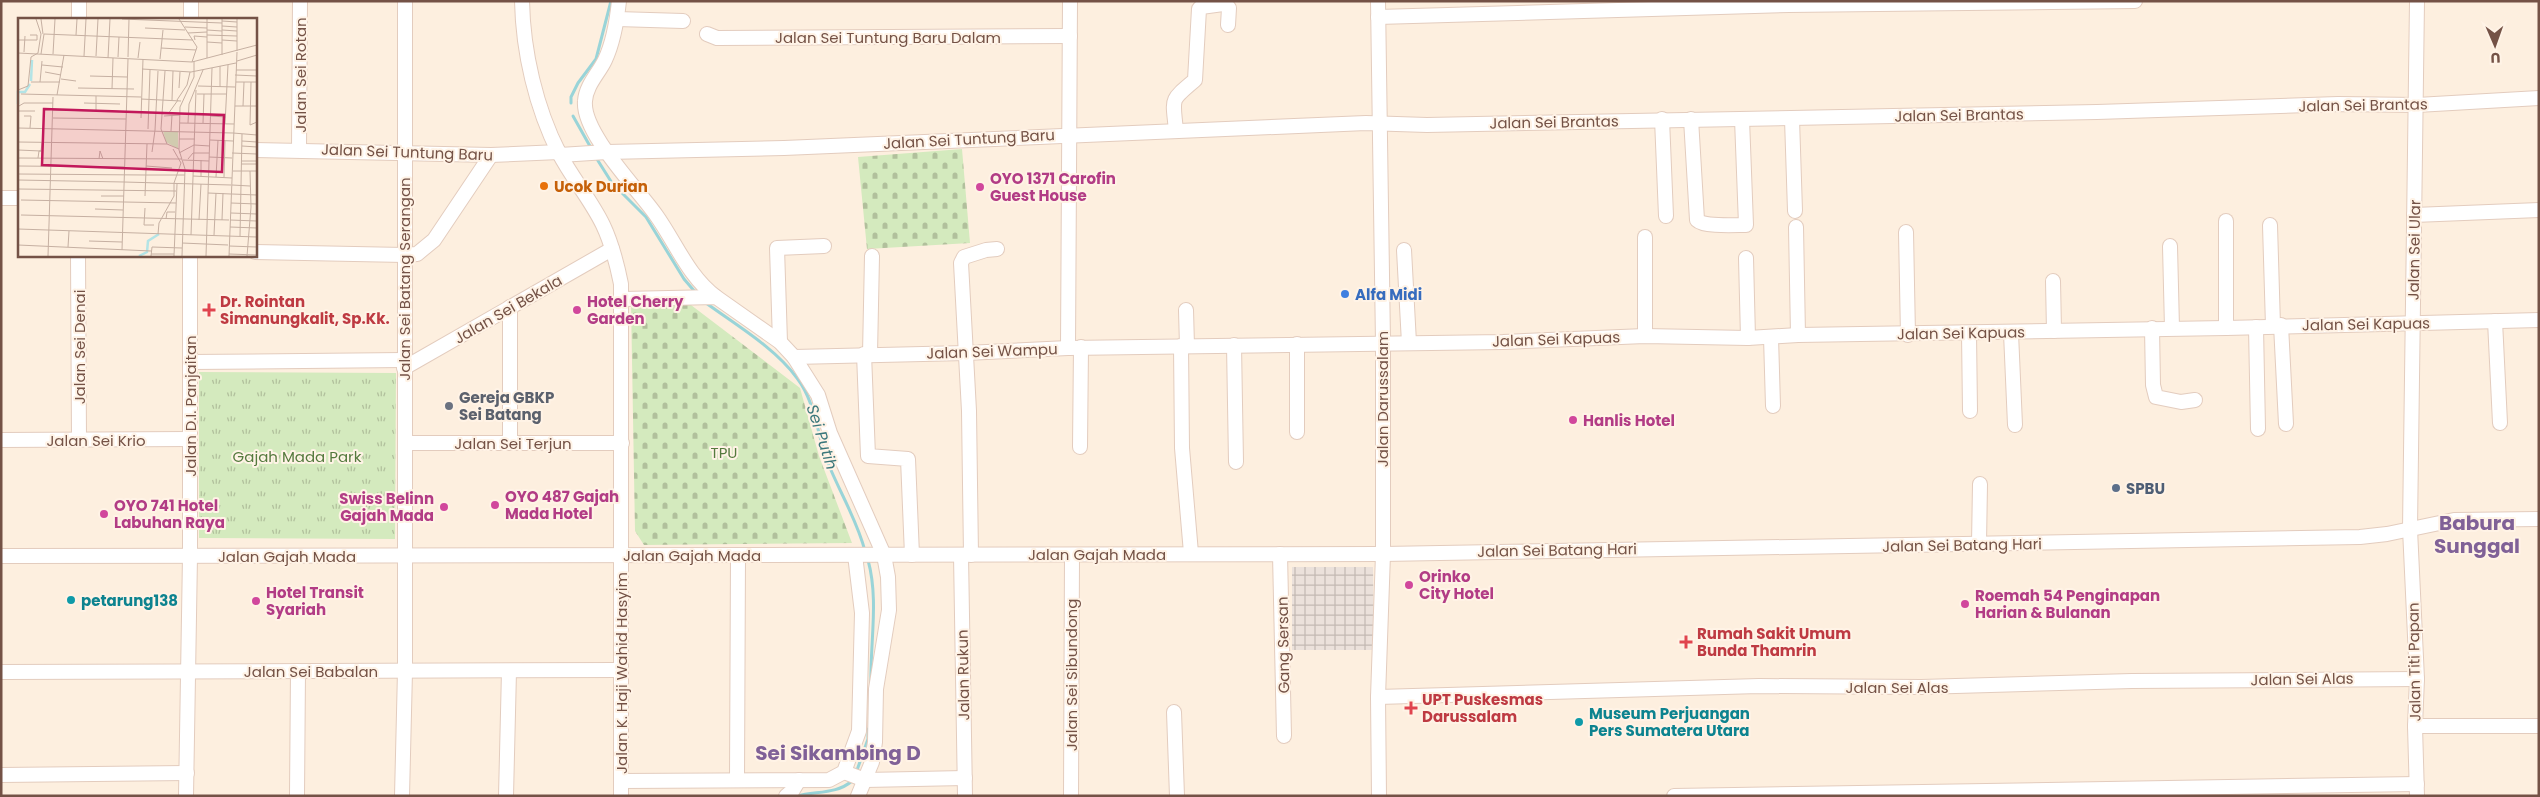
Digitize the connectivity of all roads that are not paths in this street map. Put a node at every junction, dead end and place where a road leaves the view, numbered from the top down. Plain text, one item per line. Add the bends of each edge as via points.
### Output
1 (79, 1) edge
2 (191, 1) edge
3 (300, 1) edge
4 (405, 1) edge
5 (522, 1) edge
6 (619, 1) edge
7 (1070, 1) edge
8 (1378, 1) edge
9 (2135, 1) edge
10 (2417, 1) edge
11 (1223, 2) edge
12 (1789, 3) edge
13 (1378, 17) junction
14 (79, 18) edge
15 (191, 18) edge
16 (616, 20) junction
17 (683, 21) dead end
18 (1228, 25) dead end
19 (707, 34) dead end
20 (1070, 36) junction
21 (2539, 98) edge
22 (2417, 105) junction
23 (1691, 119) junction
24 (1742, 119) junction
25 (1792, 119) junction
26 (1662, 120) junction
27 (1378, 124) junction
28 (1176, 131) junction
29 (1068, 135) junction
30 (299, 149) junction
31 (256, 150) edge
32 (404, 152) junction
33 (597, 152) junction
34 (559, 154) junction
35 (491, 155) junction
36 (1, 198) edge
37 (18, 198) edge
38 (2539, 210) edge
39 (1795, 211) dead end
40 (2414, 215) junction
41 (1666, 216) dead end
42 (2226, 221) dead end
43 (2270, 225) dead end
44 (1796, 226) dead end
45 (1906, 232) dead end
46 (1645, 237) dead end
47 (824, 246) dead end
48 (2170, 246) dead end
49 (612, 249) junction
50 (997, 249) dead end
51 (1404, 250) dead end
52 (256, 252) edge
53 (404, 255) junction
54 (78, 256) edge
55 (190, 256) edge
56 (872, 256) dead end
57 (1746, 258) dead end
58 (2053, 281) dead end
59 (712, 297) junction
60 (622, 299) junction
61 (510, 307) junction
62 (1186, 310) dead end
63 (2539, 320) edge
64 (2495, 321) junction
65 (2413, 323) junction
66 (2277, 326) junction
67 (2256, 327) junction
68 (2152, 328) junction
69 (2172, 328) junction
70 (2226, 328) junction
71 (2054, 331) junction
72 (1970, 333) junction
73 (2011, 333) junction
74 (1798, 335) junction
75 (1908, 335) junction
76 (1644, 336) junction
77 (1771, 337) junction
78 (1748, 338) junction
79 (780, 342) junction
80 (1408, 342) junction
81 (1383, 343) junction
82 (1297, 344) junction
83 (1234, 345) junction
84 (1184, 346) junction
85 (1074, 348) junction
86 (966, 353) junction
87 (867, 354) junction
88 (794, 357) junction
89 (190, 362) junction
90 (404, 364) junction
91 (2195, 400) dead end
92 (1773, 406) dead end
93 (1970, 411) dead end
94 (2500, 423) dead end
95 (2286, 424) dead end
96 (2015, 425) dead end
97 (2258, 429) dead end
98 (1297, 432) dead end
99 (190, 439) junction
100 (1, 440) edge
101 (79, 440) junction
102 (405, 442) junction
103 (510, 443) junction
104 (622, 443) junction
105 (1080, 447) dead end
106 (1236, 462) dead end
107 (1980, 484) dead end
108 (2539, 519) edge
109 (2410, 529) junction
110 (1979, 544) junction
111 (1191, 553) junction
112 (1280, 554) junction
113 (1383, 554) junction
114 (620, 555) junction
115 (738, 555) junction
116 (858, 555) junction
117 (882, 555) junction
118 (912, 555) junction
119 (966, 555) junction
120 (1072, 555) junction
121 (1, 556) edge
122 (190, 556) junction
123 (405, 556) junction
124 (621, 670) junction
125 (405, 671) junction
126 (509, 671) junction
127 (1, 672) edge
128 (188, 672) junction
129 (298, 672) junction
130 (2417, 679) junction
131 (1378, 696) junction
132 (1174, 712) dead end
133 (2414, 726) junction
134 (2539, 726) edge
135 (1284, 736) dead end
136 (187, 773) junction
137 (1, 775) edge
138 (855, 776) junction
139 (965, 778) junction
140 (737, 780) junction
141 (799, 780) junction
142 (621, 781) junction
143 (2417, 790) edge
144 (1811, 795) edge
145 (186, 796) edge
146 (297, 796) edge
147 (402, 796) edge
148 (506, 796) edge
149 (621, 796) edge
150 (786, 796) edge
151 (858, 796) edge
152 (965, 796) edge
153 (1070, 796) edge
154 (1177, 796) edge
155 (1379, 796) edge
156 (1674, 796) edge

1 - 14 street
2 - 15 street
3 - 30 street, Jalan Sei Rotan
4 - 32 street, Jalan Sei Batang Serangan
5 - 34 street, Jalan K. Haji Wahid Hasyim via 535,89
6 - 16 street
7 - 20 street
8 - 13 street, Jalan Darussalam
9 - 12 street
10 - 22 street, Jalan Sei Ular
11 - 18 street via 1229,8
11 - 28 street via 1199,9 1195,80 1176,95
12 - 13 street
13 - 27 street, Jalan Darussalam
16 - 17 street
16 - 33 street via 608,54 584,99
19 - 20 street, Jalan Sei Tuntung Baru Dalam via 717,38
20 - 29 street
21 - 22 street, Jalan Sei Brantas
22 - 25 street, Jalan Sei Brantas via 2338,104
22 - 40 street, Jalan Sei Ular
23 - 24 street, Jalan Sei Brantas
23 - 24 street via 1697,220 1700,223 1746,225
23 - 26 street, Jalan Sei Brantas
24 - 25 street, Jalan Sei Brantas
25 - 39 street
26 - 27 street, Jalan Sei Brantas
26 - 41 street
27 - 28 street, Jalan Sei Tuntung Baru
27 - 81 street, Jalan Darussalam
28 - 29 street, Jalan Sei Tuntung Baru
29 - 33 street, Jalan Sei Tuntung Baru via 784,148
29 - 85 street
30 - 31 street, Jalan Sei Tuntung Baru
30 - 32 street, Jalan Sei Tuntung Baru
32 - 35 street, Jalan Sei Tuntung Baru
32 - 53 street, Jalan Sei Batang Serangan
33 - 34 street, Jalan Sei Tuntung Baru
33 - 59 street via 667,230 689,271
34 - 35 street, Jalan Sei Tuntung Baru
34 - 49 street, Jalan K. Haji Wahid Hasyim via 603,225
35 - 53 street via 434,240 417,254
36 - 37 street
38 - 40 street
40 - 65 street, Jalan Sei Ular
42 - 70 street
43 - 66 street
44 - 74 street
45 - 75 street
46 - 76 street
47 - 79 street via 777,248
48 - 69 street
49 - 60 street, Jalan K. Haji Wahid Hasyim
49 - 61 street, Jalan Sei Bekala
50 - 86 street, Jalan Rukun via 962,259
51 - 80 street
52 - 53 street
53 - 90 street, Jalan Sei Batang Serangan
54 - 101 street, Jalan Sei Denai
55 - 89 street, Jalan D.I. Panjaitan
56 - 87 street
57 - 78 street
58 - 71 street
59 - 60 street
59 - 79 street
60 - 104 street, Jalan K. Haji Wahid Hasyim
61 - 90 street, Jalan Sei Bekala
61 - 103 street
62 - 84 street
63 - 64 street, Jalan Sei Kapuas
64 - 65 street, Jalan Sei Kapuas
64 - 94 street
65 - 66 street, Jalan Sei Kapuas
65 - 109 street, Jalan Sei Ular
66 - 67 street, Jalan Sei Kapuas
66 - 95 street
67 - 70 street, Jalan Sei Kapuas
67 - 97 street
68 - 69 street, Jalan Sei Kapuas
68 - 71 street, Jalan Sei Kapuas
68 - 91 street via 2156,397 2180,402
69 - 70 street, Jalan Sei Kapuas
71 - 73 street, Jalan Sei Kapuas
72 - 73 street, Jalan Sei Kapuas
72 - 75 street, Jalan Sei Kapuas
72 - 93 street
73 - 96 street
74 - 75 street, Jalan Sei Kapuas
74 - 77 street, Jalan Sei Kapuas
76 - 78 street, Jalan Sei Kapuas
76 - 80 street, Jalan Sei Kapuas
77 - 78 street, Jalan Sei Kapuas
77 - 92 street
79 - 88 street
80 - 81 street, Jalan Sei Kapuas
81 - 82 street, Jalan Sei Wampu
81 - 113 street, Jalan Darussalam
82 - 83 street, Jalan Sei Wampu
82 - 98 street
83 - 84 street, Jalan Sei Wampu
83 - 106 street
84 - 85 street, Jalan Sei Wampu
84 - 111 street via 1182,448
85 - 86 street, Jalan Sei Wampu
85 - 105 street
86 - 87 street, Jalan Sei Wampu
86 - 119 street, Jalan Rukun
87 - 88 street, Jalan Sei Wampu
87 - 118 street via 868,456 909,460
88 - 117 street via 818,395 830,433
89 - 90 street, Jalan Sei Bekala
89 - 99 street, Jalan D.I. Panjaitan
90 - 102 street, Jalan Sei Batang Serangan
99 - 101 street, Jalan Sei Krio
99 - 122 street, Jalan D.I. Panjaitan
100 - 101 street, Jalan Sei Krio
102 - 103 street, Jalan Sei Terjun
102 - 123 street, Jalan Sei Batang Serangan
103 - 104 street, Jalan Sei Terjun
104 - 114 street, Jalan K. Haji Wahid Hasyim
107 - 110 street
108 - 109 street, Jalan Sei Batang Hari via 2454,520
109 - 110 street, Jalan Sei Batang Hari via 2360,537
109 - 130 street, Jalan Titi Papan
110 - 113 street, Jalan Sei Batang Hari
111 - 112 street, Jalan Gajah Mada
111 - 120 street, Jalan Gajah Mada
112 - 113 street, Jalan Gajah Mada
112 - 135 street, Gang Sersan
113 - 131 street, Jalan Darussalam
114 - 115 street, Jalan Gajah Mada
114 - 123 street, Jalan Gajah Mada
114 - 124 street, Jalan K. Haji Wahid Hasyim
115 - 116 street, Jalan Gajah Mada
115 - 140 street
116 - 117 street, Jalan Gajah Mada
116 - 138 street via 862,613
117 - 118 street, Jalan Gajah Mada
117 - 138 street via 888,577 889,610 876,688 874,748 872,762
118 - 119 street, Jalan Gajah Mada
119 - 120 street, Jalan Gajah Mada
119 - 139 street, Jalan Rukun
120 - 153 street, Jalan Sei Sibundong
121 - 122 street, Jalan Gajah Mada
122 - 123 street, Jalan Gajah Mada
122 - 128 street, Jalan D.I. Panjaitan
123 - 125 street, Jalan Sei Batang Serangan
124 - 126 street, Jalan Sei Babalan
124 - 142 street, Jalan K. Haji Wahid Hasyim
125 - 126 street, Jalan Sei Babalan
125 - 129 street, Jalan Sei Babalan
125 - 147 street, Jalan Sei Batang Serangan
126 - 148 street
127 - 128 street, Jalan Sei Babalan
128 - 129 street, Jalan Sei Babalan
128 - 136 street, Jalan D.I. Panjaitan
129 - 146 street
130 - 131 street, Jalan Sei Alas via 2132,681 1959,687 1760,686
130 - 133 street, Jalan Titi Papan
131 - 155 street, Jalan Darussalam
132 - 154 street
133 - 134 street
133 - 143 street, Jalan Titi Papan
136 - 137 street
136 - 145 street, Jalan D.I. Panjaitan
138 - 139 street
138 - 141 street
138 - 151 street via 860,788
139 - 152 street, Jalan Rukun
140 - 141 street
140 - 142 street
141 - 150 street
142 - 149 street, Jalan K. Haji Wahid Hasyim
143 - 144 street
144 - 156 street

